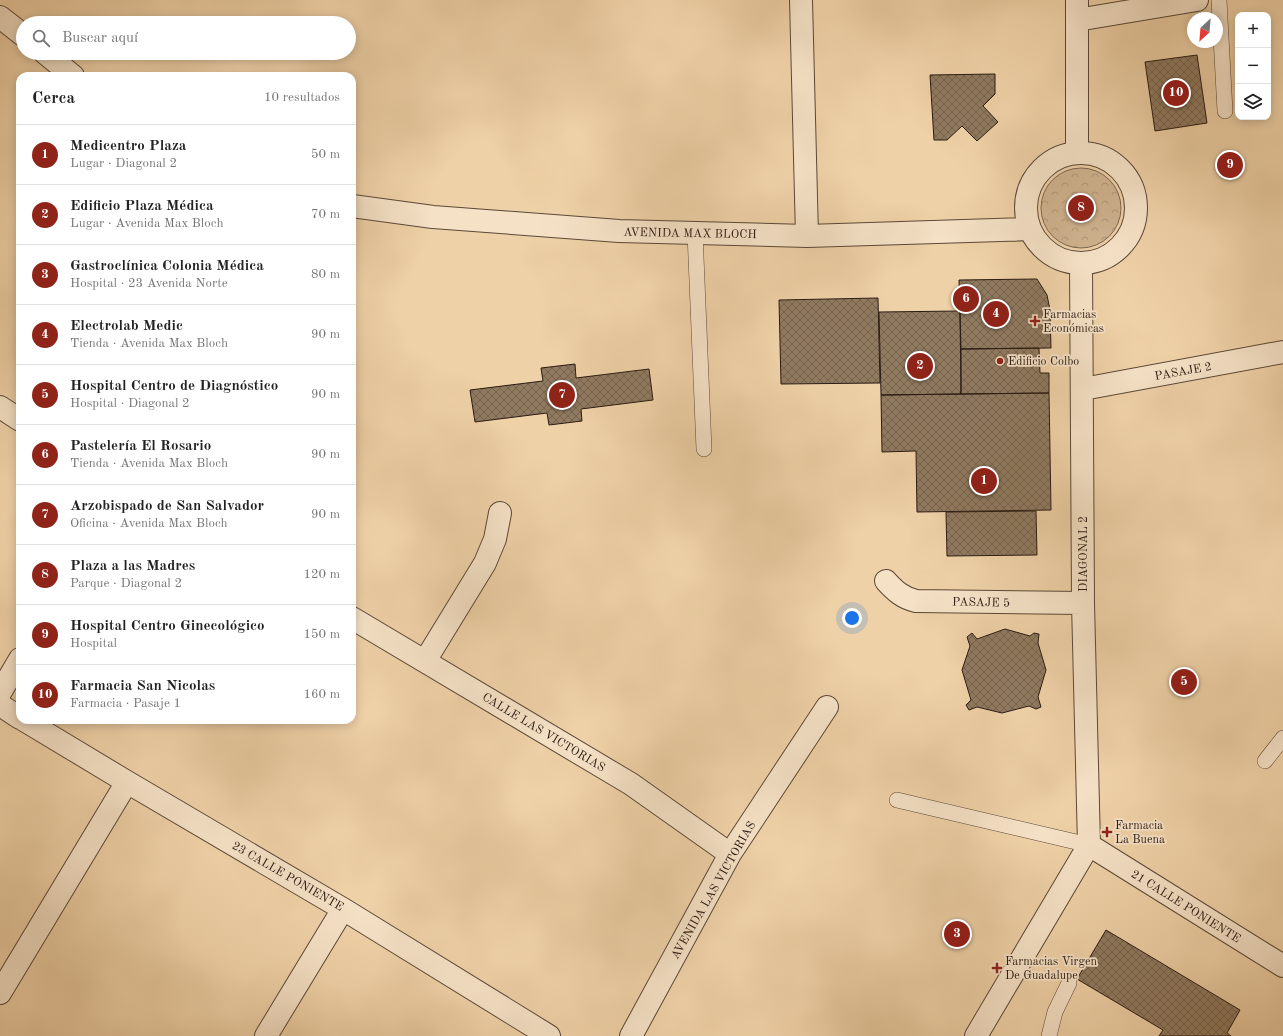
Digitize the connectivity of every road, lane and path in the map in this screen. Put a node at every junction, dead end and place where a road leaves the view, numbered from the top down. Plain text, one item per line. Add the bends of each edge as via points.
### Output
1 (801, 0) edge
2 (1197, 0) edge
3 (1219, 0) edge
4 (1077, 10) edge
5 (0, 17) edge
6 (16, 30) edge
7 (54, 60) edge
8 (68, 72) edge
9 (1225, 111) dead end
10 (1077, 153) junction
11 (356, 207) edge
12 (1030, 229) junction
13 (695, 233) junction
14 (807, 236) junction
15 (1081, 263) junction
16 (1283, 352) edge
17 (1083, 389) junction
18 (0, 407) edge
19 (16, 417) edge
20 (704, 449) dead end
21 (500, 513) dead end
22 (886, 580) dead end
23 (1083, 603) junction
24 (356, 620) edge
25 (425, 661) junction
26 (16, 666) edge
27 (0, 693) edge
28 (0, 706) edge
29 (827, 707) dead end
30 (16, 716) edge
31 (31, 724) edge
32 (1283, 738) edge
33 (1265, 761) dead end
34 (127, 782) junction
35 (897, 800) dead end
36 (1089, 845) junction
37 (730, 854) junction
38 (343, 909) junction
39 (1283, 966) edge
40 (1069, 983) dead end
41 (0, 993) edge
42 (540, 1034) edge
43 (266, 1036) edge
44 (631, 1036) edge
45 (976, 1036) edge
46 (1049, 1036) edge

1 - 14 street
2 - 4 street
3 - 9 lane
4 - 10 street
5 - 6 street
7 - 8 street
10 - 12 street via 1050,162 1032,183 1026,201
10 - 15 street via 1095,155 1112,163 1130,184 1136,202 1132,229 1122,244 1108,256
11 - 13 street, AVENIDA MAX BLOCH via 433,217 619,231
12 - 14 street, AVENIDA MAX BLOCH
12 - 15 street via 1050,253 1063,260
13 - 14 street, AVENIDA MAX BLOCH
13 - 20 lane
15 - 17 street, DIAGONAL 2
16 - 17 street, PASAJE 2
17 - 23 street, DIAGONAL 2
18 - 19 street
21 - 25 street via 495,539 485,563
22 - 23 street, PASAJE 5 via 895,591 916,601
23 - 36 street, DIAGONAL 2
24 - 25 street, CALLE LAS VICTORIAS
25 - 37 street, CALLE LAS VICTORIAS via 630,784
26 - 27 street
28 - 30 street
29 - 37 street, AVENIDA LAS VICTORIAS
31 - 34 street, 23 CALLE PONIENTE
32 - 33 lane
34 - 38 street, 23 CALLE PONIENTE
34 - 41 street
35 - 36 lane
36 - 39 street, 21 CALLE PONIENTE
36 - 45 street
37 - 44 street, AVENIDA LAS VICTORIAS
38 - 42 street, 23 CALLE PONIENTE
38 - 43 street
40 - 46 lane via 1055,1012

